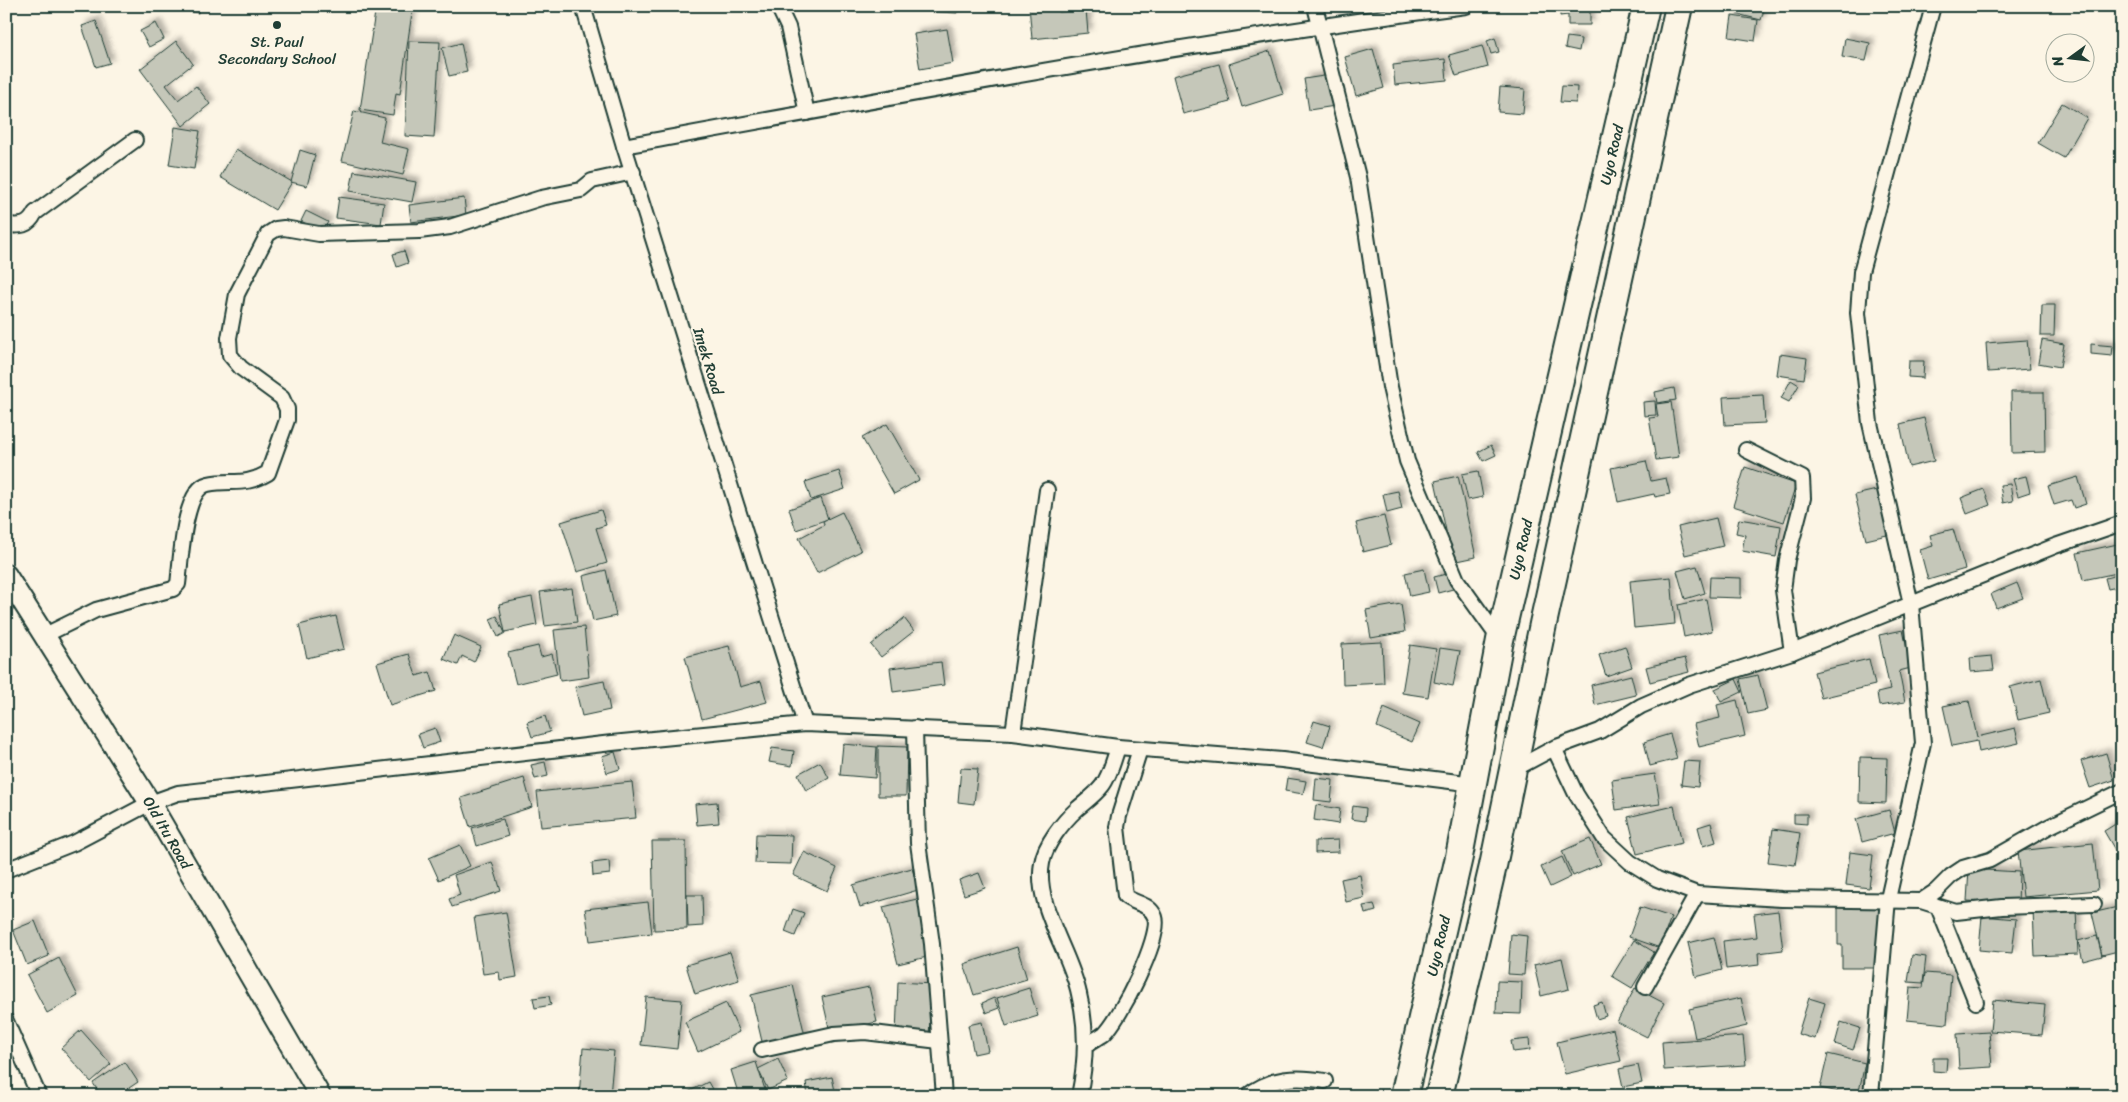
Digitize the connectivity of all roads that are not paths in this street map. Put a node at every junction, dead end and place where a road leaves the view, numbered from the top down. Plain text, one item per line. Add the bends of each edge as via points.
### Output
1 (583, 6) edge
2 (778, 6) edge
3 (1315, 6) edge
4 (1466, 6) edge
5 (1646, 6) edge
6 (1679, 6) edge
7 (1933, 6) edge
8 (1320, 26) junction
9 (807, 113) junction
10 (135, 140) dead end
11 (624, 146) junction
12 (633, 172) junction
13 (6, 225) edge
14 (1746, 450) dead end
15 (1047, 490) dead end
16 (2122, 523) edge
17 (6, 575) edge
18 (1911, 604) junction
19 (43, 636) junction
20 (1500, 640) junction
21 (1792, 652) junction
22 (805, 724) junction
23 (915, 728) junction
24 (1013, 734) junction
25 (1118, 748) junction
26 (1554, 748) junction
27 (1140, 749) junction
28 (1513, 770) junction
29 (1474, 784) junction
30 (2122, 791) edge
31 (150, 803) junction
32 (6, 870) edge
33 (1696, 894) junction
34 (1888, 899) junction
35 (1921, 900) junction
36 (2094, 904) dead end
37 (1938, 907) junction
38 (1645, 987) dead end
39 (1976, 1002) dead end
40 (6, 1021) edge
41 (939, 1041) junction
42 (1085, 1046) junction
43 (762, 1050) dead end
44 (1325, 1081) dead end
45 (38, 1096) edge
46 (320, 1096) edge
47 (944, 1096) edge
48 (1079, 1096) edge
49 (1247, 1096) edge
50 (1404, 1096) edge
51 (1438, 1096) edge
52 (1871, 1096) edge

1 - 11 street, Imek Road
2 - 9 street via 788,27
3 - 8 street
4 - 8 street
5 - 20 highway, Uyo Road
6 - 28 highway
7 - 18 street via 1861,272 1858,313 1870,423
8 - 9 street
8 - 20 street via 1358,177 1390,387 1407,461 1457,580
9 - 11 street
10 - 13 street via 35,213 28,224
11 - 12 street, Imek Road
12 - 19 street via 592,181 581,190 541,198 450,227 319,234 284,228 268,234 237,294 229,338 230,355 241,368 282,398 286,409 287,420 268,473 250,482 207,484 193,495 178,584 172,589 96,610
12 - 22 street, Imek Road
14 - 21 street via 1802,478 1804,485 1783,590
15 - 24 street
16 - 18 street via 2055,546
17 - 19 street, Old Itu Road
18 - 21 street
18 - 34 street via 1923,743
19 - 31 street, Old Itu Road
20 - 29 highway, Uyo Road
21 - 26 street via 1689,685 1641,706 1600,731
22 - 23 street
22 - 31 street via 178,793
23 - 24 street
23 - 41 street via 918,843 932,944
24 - 25 street
25 - 27 street
25 - 42 street via 1103,785 1074,812 1052,839 1042,862 1041,880 1047,907 1079,993
26 - 28 street
26 - 33 street via 1576,794 1604,838 1630,862 1657,879
27 - 29 street via 1282,760
27 - 42 street via 1119,816 1118,837 1125,896 1143,904 1154,916 1156,930 1150,952 1124,1004 1105,1033
28 - 51 highway
29 - 50 highway, Uyo Road
30 - 35 street via 2064,818 1990,860 1963,868
31 - 32 street via 74,843
31 - 46 street, Old Itu Road
33 - 34 street via 1782,899
33 - 38 street
34 - 35 street
34 - 52 street
35 - 37 street
36 - 37 street via 1956,912
37 - 39 street
40 - 45 street
41 - 43 street via 857,1033 834,1034
41 - 47 street
42 - 48 street
44 - 49 street via 1302,1077 1279,1079

